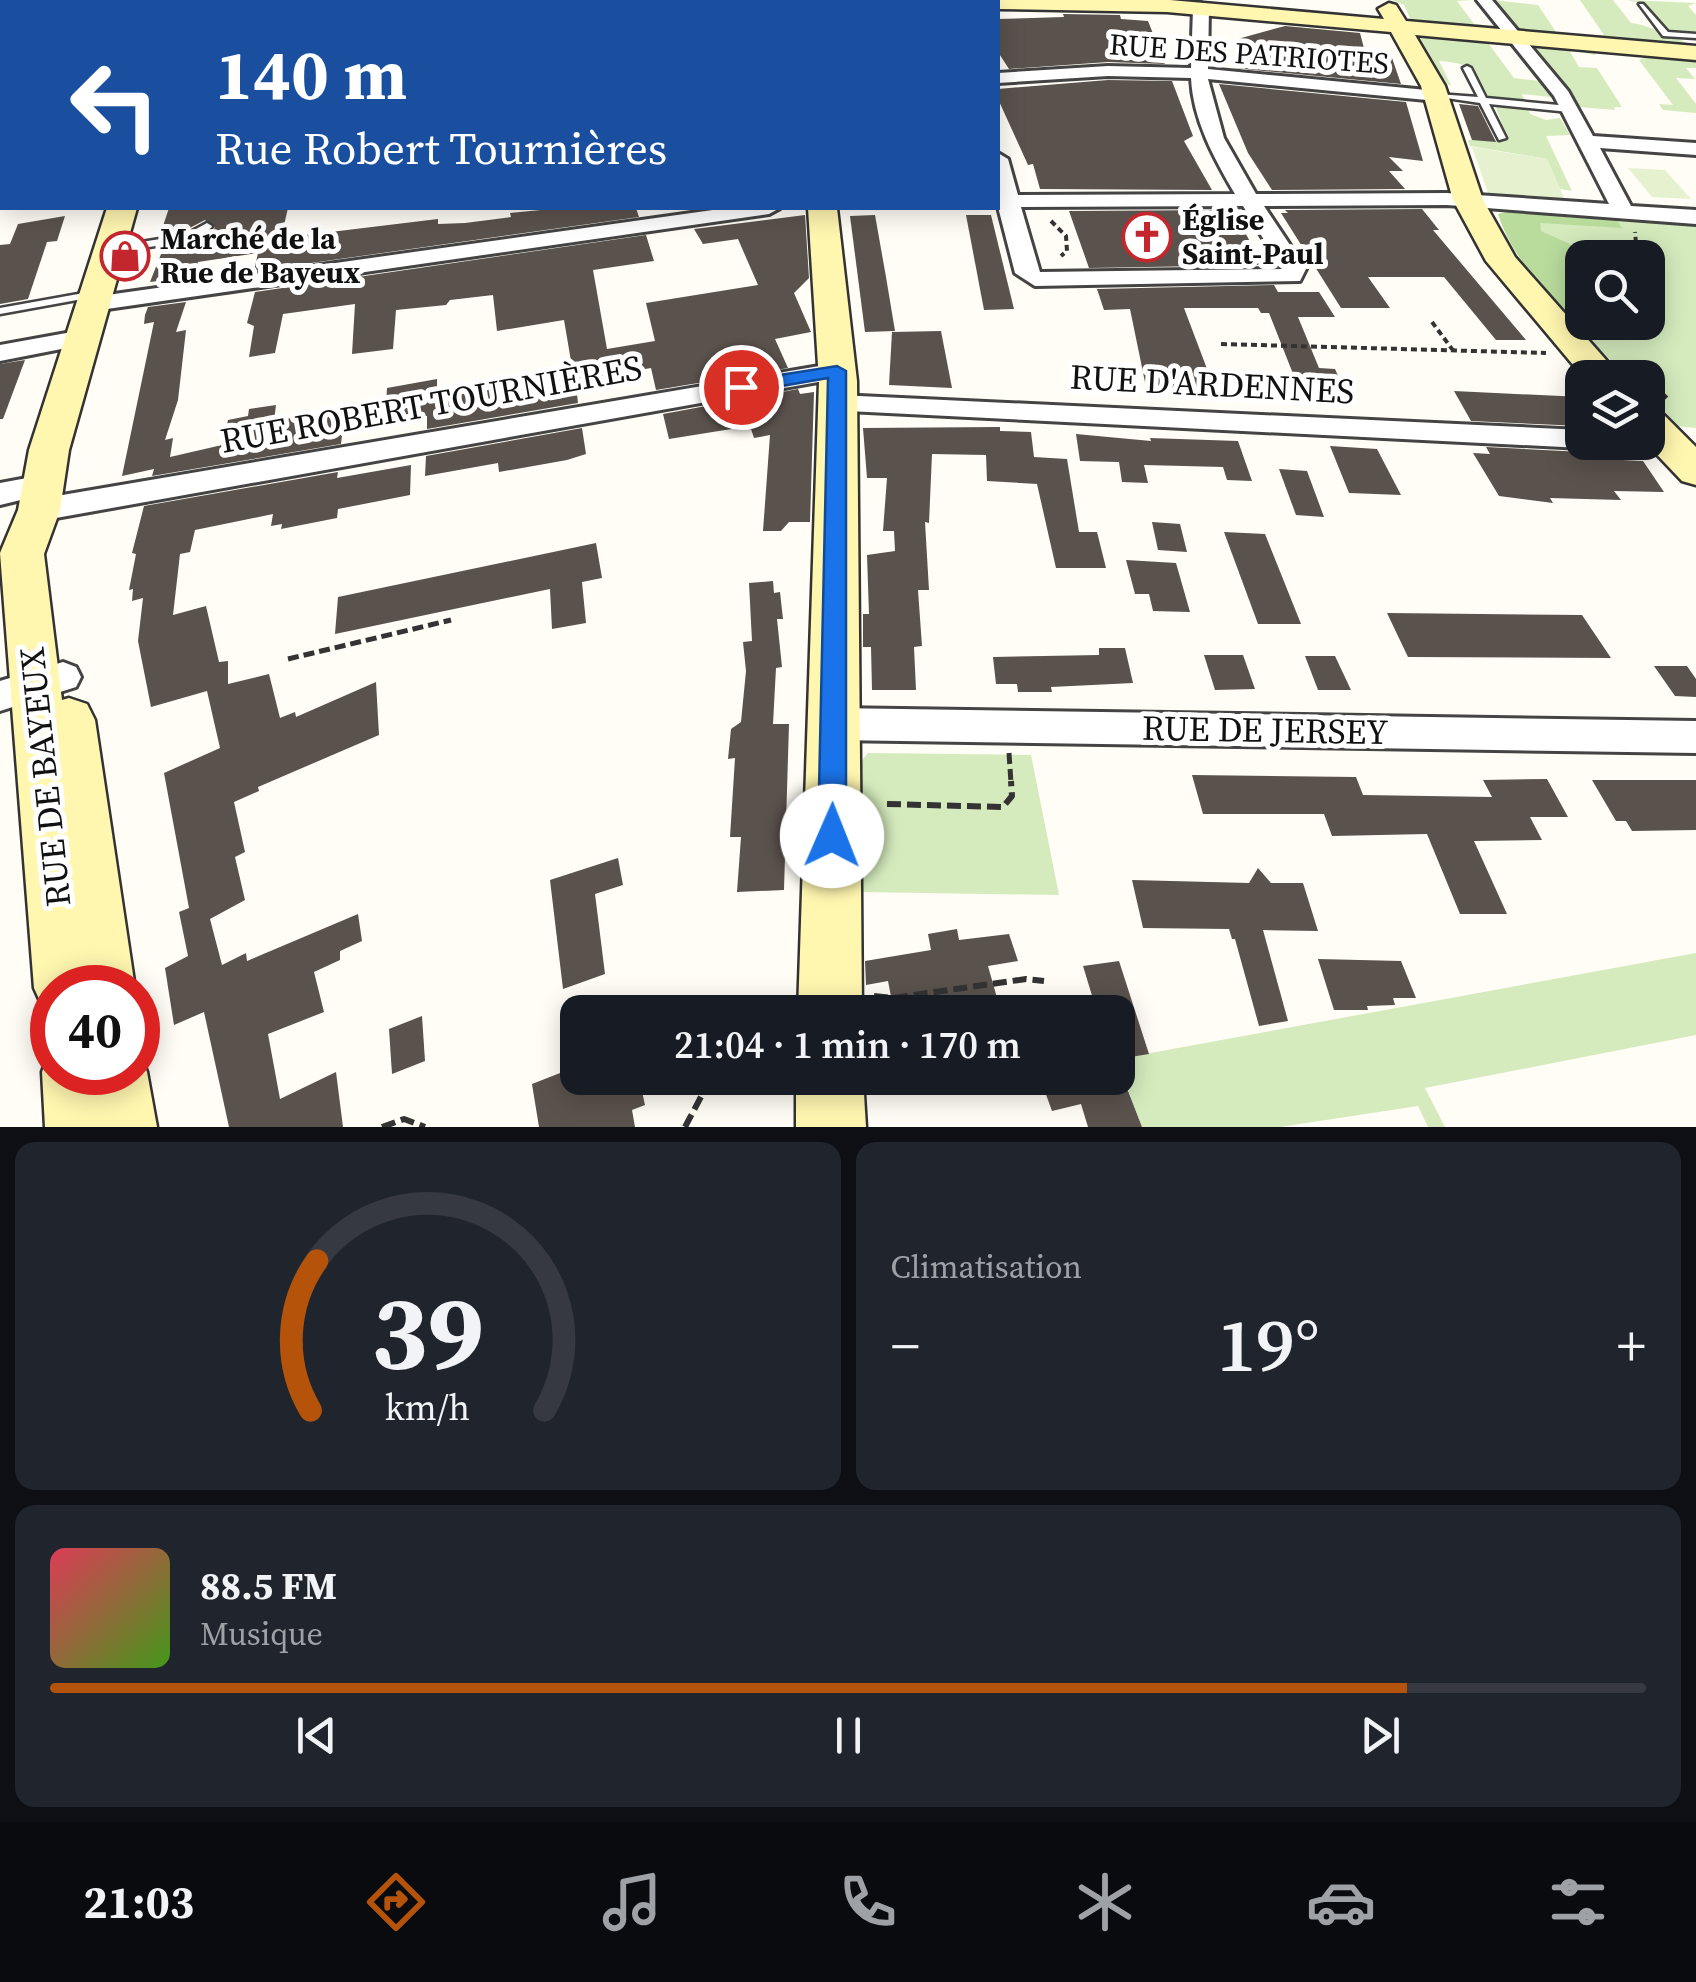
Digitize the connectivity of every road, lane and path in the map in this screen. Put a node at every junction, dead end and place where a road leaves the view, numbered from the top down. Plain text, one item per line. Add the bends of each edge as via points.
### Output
1 (1383, 0) edge
2 (1484, 0) edge
3 (1149, 2) edge
4 (1000, 3) edge
5 (1642, 5) dead end
6 (1201, 8) junction
7 (1399, 26) junction
8 (1512, 36) junction
9 (1695, 42) edge
10 (1467, 68) dead end
11 (1198, 73) junction
12 (1000, 78) edge
13 (1437, 96) junction
14 (1486, 100) junction
15 (1569, 109) junction
16 (1502, 138) dead end
17 (1586, 142) junction
18 (1696, 149) edge
19 (1000, 173) edge
20 (1251, 200) junction
21 (1468, 200) junction
22 (1004, 201) edge
23 (121, 210) edge
24 (756, 210) edge
25 (822, 210) edge
26 (1624, 212) junction
27 (1696, 217) edge
28 (1046, 218) dead end
29 (208, 226) dead end
30 (110, 250) junction
31 (1058, 258) dead end
32 (0, 310) edge
33 (91, 312) junction
34 (1432, 322) dead end
35 (1221, 344) dead end
36 (0, 353) edge
37 (1559, 353) dead end
38 (1455, 354) junction
39 (1588, 360) edge
40 (837, 388) junction
41 (1565, 438) edge
42 (27, 496) edge
43 (451, 620) dead end
44 (288, 659) dead end
45 (33, 686) edge
46 (834, 724) junction
47 (1696, 736) edge
48 (1009, 750) dead end
49 (887, 804) dead end
50 (63, 965) edge
51 (98, 965) edge
52 (1044, 981) dead end
53 (843, 995) edge
54 (914, 995) edge
55 (77, 1095) edge
56 (117, 1095) edge
57 (701, 1095) edge
58 (830, 1095) edge
59 (80, 1127) edge
60 (122, 1127) edge
61 (382, 1127) edge
62 (425, 1127) edge
63 (685, 1127) edge
64 (831, 1127) edge

1 - 7 street
2 - 8 street
3 - 4 street
3 - 6 street
5 - 9 lane via 1666,34
6 - 7 street
6 - 11 street
7 - 8 street
7 - 13 street
8 - 9 street
8 - 15 street
10 - 14 lane
11 - 12 street, RUE DES PATRIOTES via 1104,70
11 - 13 street, RUE DES PATRIOTES
11 - 20 street via 1210,125
13 - 14 lane
13 - 21 street
14 - 15 lane
14 - 16 lane
15 - 17 street
17 - 18 street
17 - 26 street
19 - 22 street
20 - 21 street
20 - 22 street
20 - 22 street via 1294,269 1288,278 1039,280 1027,273
21 - 26 street
21 - 39 street via 1502,260
23 - 30 street, RUE DE BAYEUX
24 - 33 street
25 - 40 street
26 - 27 street
28 - 31 path via 1066,236 1067,252
29 - 30 lane via 188,238
30 - 33 street, RUE DE BAYEUX
32 - 33 lane
33 - 36 street
33 - 42 street, RUE DE BAYEUX via 50,450
34 - 38 path
35 - 38 path
37 - 38 path
40 - 41 street, RUE D'ARDENNES
40 - 42 street, RUE ROBERT TOURNIÈRES
40 - 46 street
42 - 45 street, RUE DE BAYEUX
43 - 44 path
45 - 50 street, RUE DE BAYEUX
45 - 51 street, RUE DE BAYEUX
46 - 47 street, RUE DE JERSEY
46 - 53 street
48 - 49 path via 1012,796 1003,808
52 - 54 path
55 - 59 street
56 - 60 street
57 - 63 path
58 - 64 street
61 - 62 path via 404,1118

